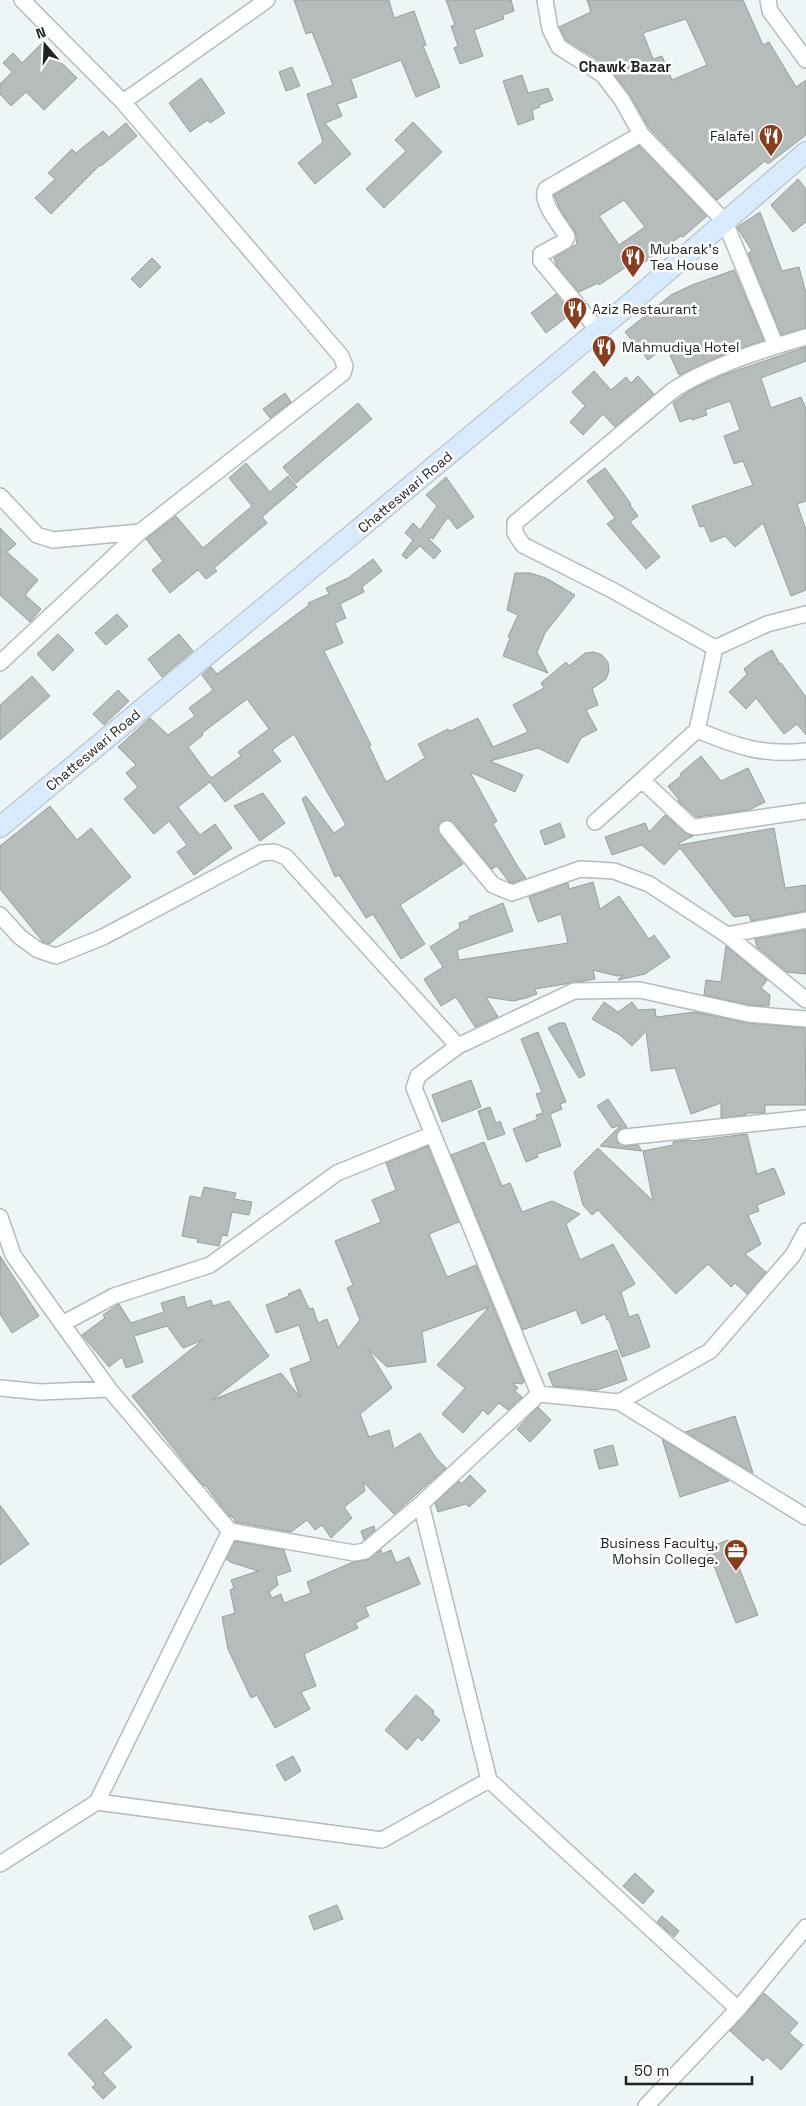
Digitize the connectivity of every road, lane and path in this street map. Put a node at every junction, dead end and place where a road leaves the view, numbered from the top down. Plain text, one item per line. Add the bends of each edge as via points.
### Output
1 (22, 0) edge
2 (267, 0) edge
3 (545, 0) edge
4 (768, 0) edge
5 (806, 60) edge
6 (123, 102) junction
7 (641, 134) junction
8 (806, 152) edge
9 (725, 222) junction
10 (598, 330) junction
11 (806, 338) edge
12 (776, 346) junction
13 (0, 496) edge
14 (140, 532) junction
15 (806, 614) edge
16 (715, 648) junction
17 (0, 663) edge
18 (697, 730) junction
19 (806, 751) edge
20 (642, 780) junction
21 (806, 811) edge
22 (594, 822) dead end
23 (0, 827) edge
24 (446, 829) dead end
25 (0, 915) edge
26 (806, 920) edge
27 (727, 935) junction
28 (806, 1000) edge
29 (806, 1019) edge
30 (458, 1046) junction
31 (806, 1118) edge
32 (433, 1134) junction
33 (625, 1137) dead end
34 (0, 1217) edge
35 (806, 1231) edge
36 (62, 1324) junction
37 (0, 1388) edge
38 (109, 1389) junction
39 (539, 1394) junction
40 (619, 1402) junction
41 (421, 1504) junction
42 (806, 1518) edge
43 (230, 1531) junction
44 (489, 1780) junction
45 (97, 1802) junction
46 (0, 1864) edge
47 (806, 1927) edge
48 (738, 2009) junction
49 (646, 2106) edge

1 - 6 street
2 - 6 street
3 - 7 street via 550,29 559,47 603,75
4 - 5 street via 770,11
6 - 14 street via 341,356 344,366 343,373
7 - 9 street
7 - 10 street via 544,192 545,202 566,237 565,241 541,254 541,261
8 - 9 main road, Chatteswari Road
9 - 10 main road, Chatteswari Road
9 - 12 street
10 - 23 main road, Chatteswari Road
11 - 12 street
12 - 16 street via 689,379 515,523 515,533 523,545
13 - 14 street via 37,534 53,540
14 - 17 street
15 - 16 street via 767,624
16 - 18 street
18 - 19 street via 738,747 783,753
18 - 20 street
20 - 21 street via 692,826
20 - 22 street
24 - 27 street via 493,885 512,893 580,870 614,871 649,884
25 - 30 street via 20,938 38,950 56,956 103,937 262,852 274,852 286,857
26 - 27 street
27 - 28 street
29 - 30 street via 748,1014 640,990 574,991
30 - 32 street via 415,1081 414,1088
31 - 33 street
32 - 36 street via 337,1172 210,1265 114,1296
32 - 39 street
34 - 36 street via 13,1255
35 - 40 street via 793,1255 710,1351
36 - 38 street
37 - 38 street via 41,1392
38 - 43 street
39 - 40 street
39 - 41 street
40 - 42 street
41 - 43 street via 365,1551 354,1553
41 - 44 street
43 - 45 street
44 - 45 street via 382,1840
44 - 48 street
45 - 46 street
47 - 48 street
48 - 49 street

